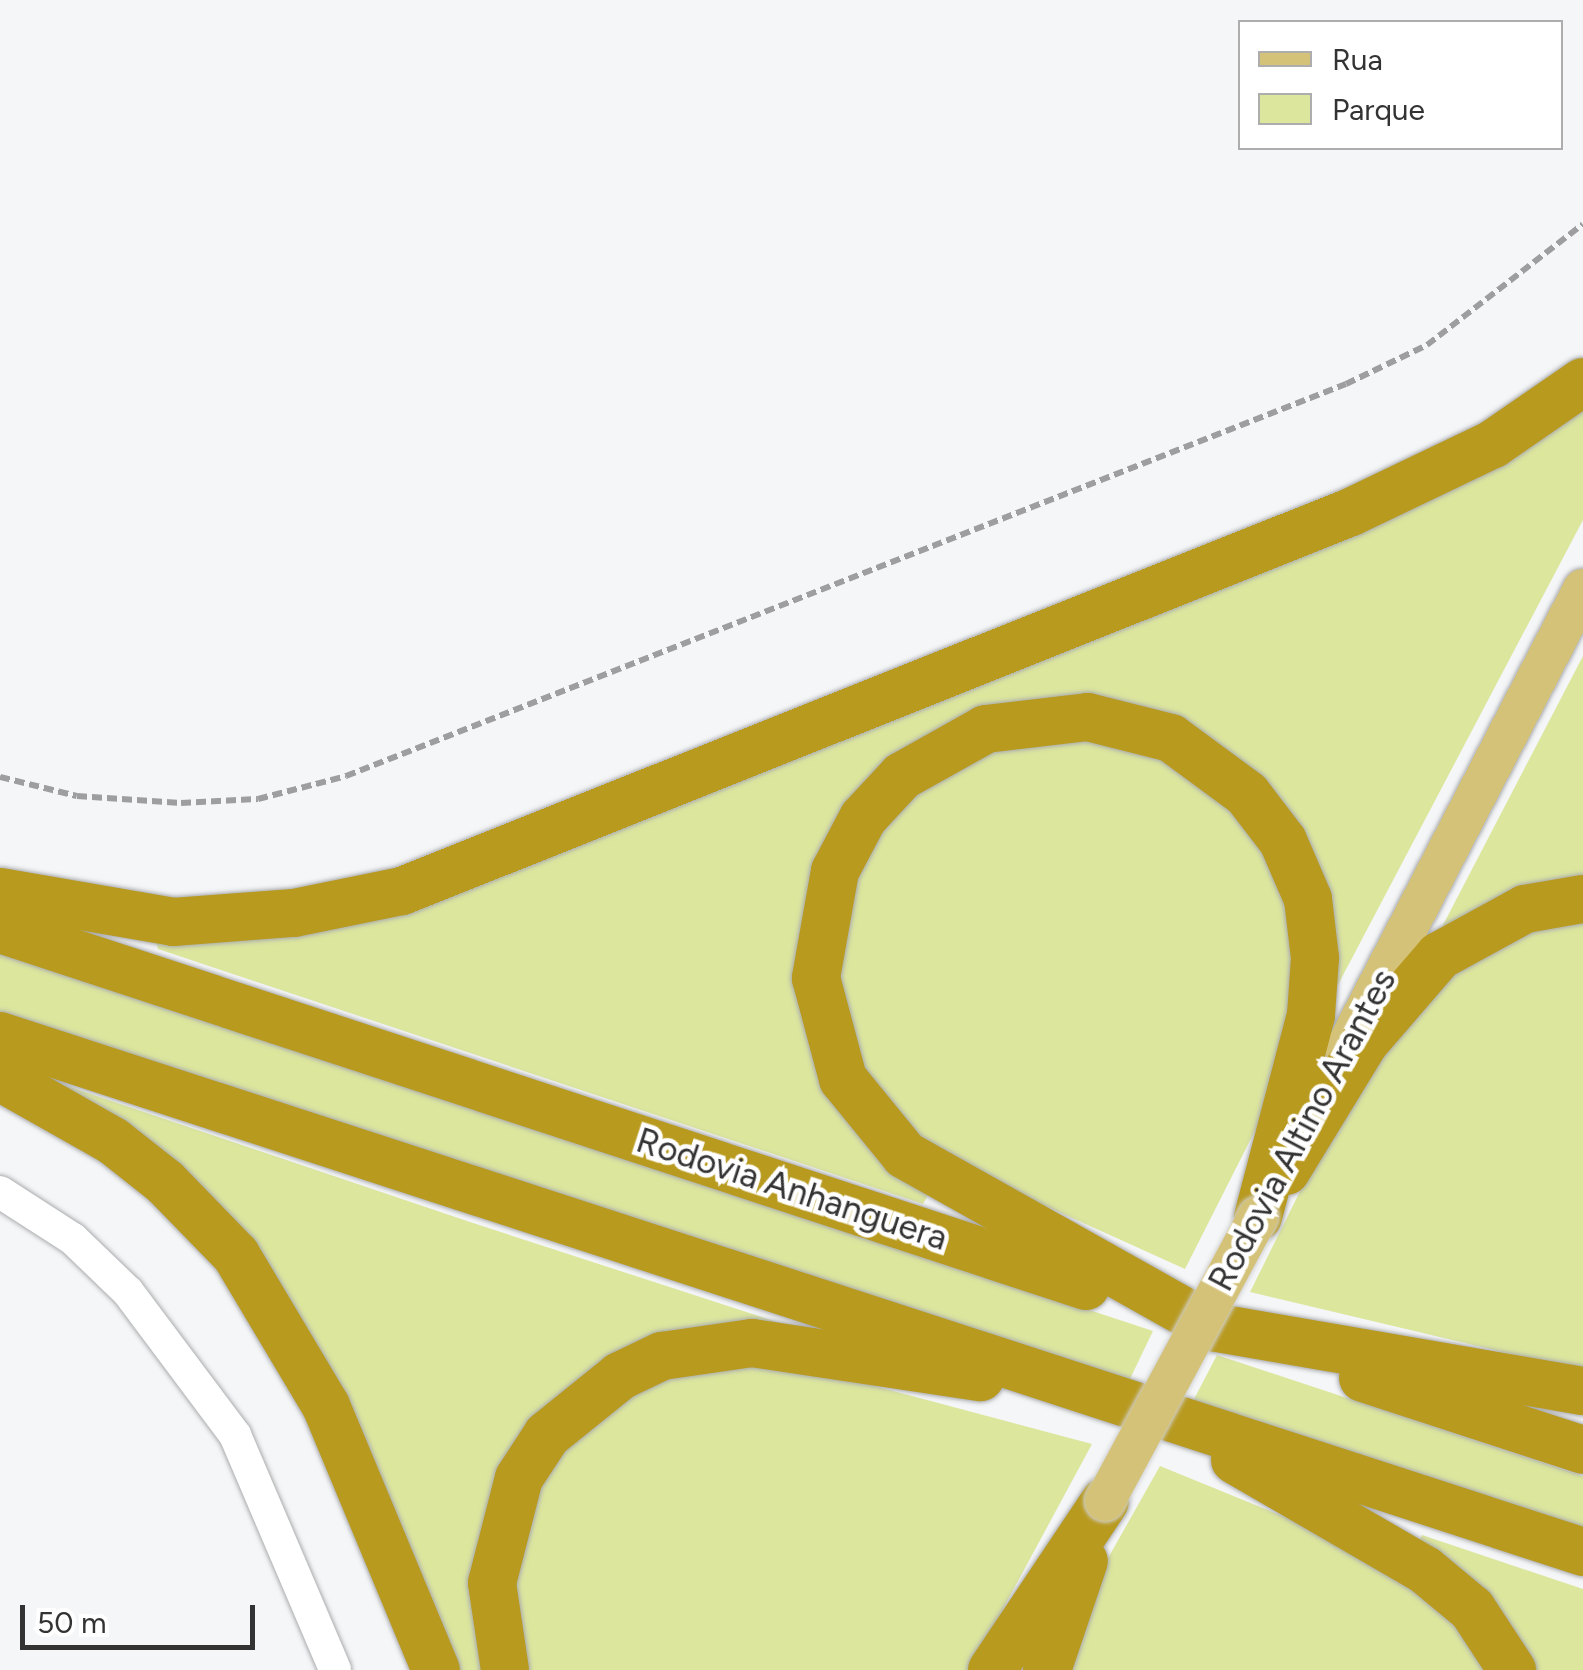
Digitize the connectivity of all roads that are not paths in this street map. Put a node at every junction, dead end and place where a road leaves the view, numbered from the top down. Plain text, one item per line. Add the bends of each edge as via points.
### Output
1 (1583, 382) edge
2 (1583, 589) edge
3 (0, 892) edge
4 (1583, 899) edge
5 (0, 929) edge
6 (0, 1036) edge
7 (0, 1077) edge
8 (0, 1192) edge
9 (1258, 1217) junction
10 (1212, 1328) junction
11 (1583, 1391) edge
12 (1119, 1398) junction
13 (1583, 1450) edge
14 (1105, 1501) junction
15 (1583, 1552) edge
16 (335, 1670) edge
17 (436, 1670) edge
18 (505, 1670) edge
19 (992, 1670) edge
20 (1017, 1670) edge
21 (1047, 1670) edge
22 (1512, 1670) edge

1 - 3 highway via 1493,444 1351,512 402,891 294,913 172,922
2 - 9 main road, Rodovia Altino Arantes
4 - 9 highway via 1525,909 1440,956 1364,1043
5 - 10 highway, Rodovia Anhanguera
6 - 12 highway
7 - 17 highway via 112,1141 165,1182 236,1255 326,1406
8 - 16 street via 72,1239 128,1292 235,1434
9 - 10 highway via 1310,1014 1316,958 1302,884 1283,841 1248,794 1171,738 1088,717 986,729 902,776 863,818 819,928 824,1030 843,1079 881,1131 946,1185
9 - 14 main road, Rodovia Altino Arantes, bridge
10 - 11 highway
10 - 13 highway, Rodovia Anhanguera
12 - 15 highway
12 - 18 highway via 752,1343 662,1356 580,1403 519,1478 492,1583
12 - 22 highway via 1425,1570 1472,1610
14 - 19 highway
14 - 20 main road, Rodovia Altino Arantes
14 - 21 highway

